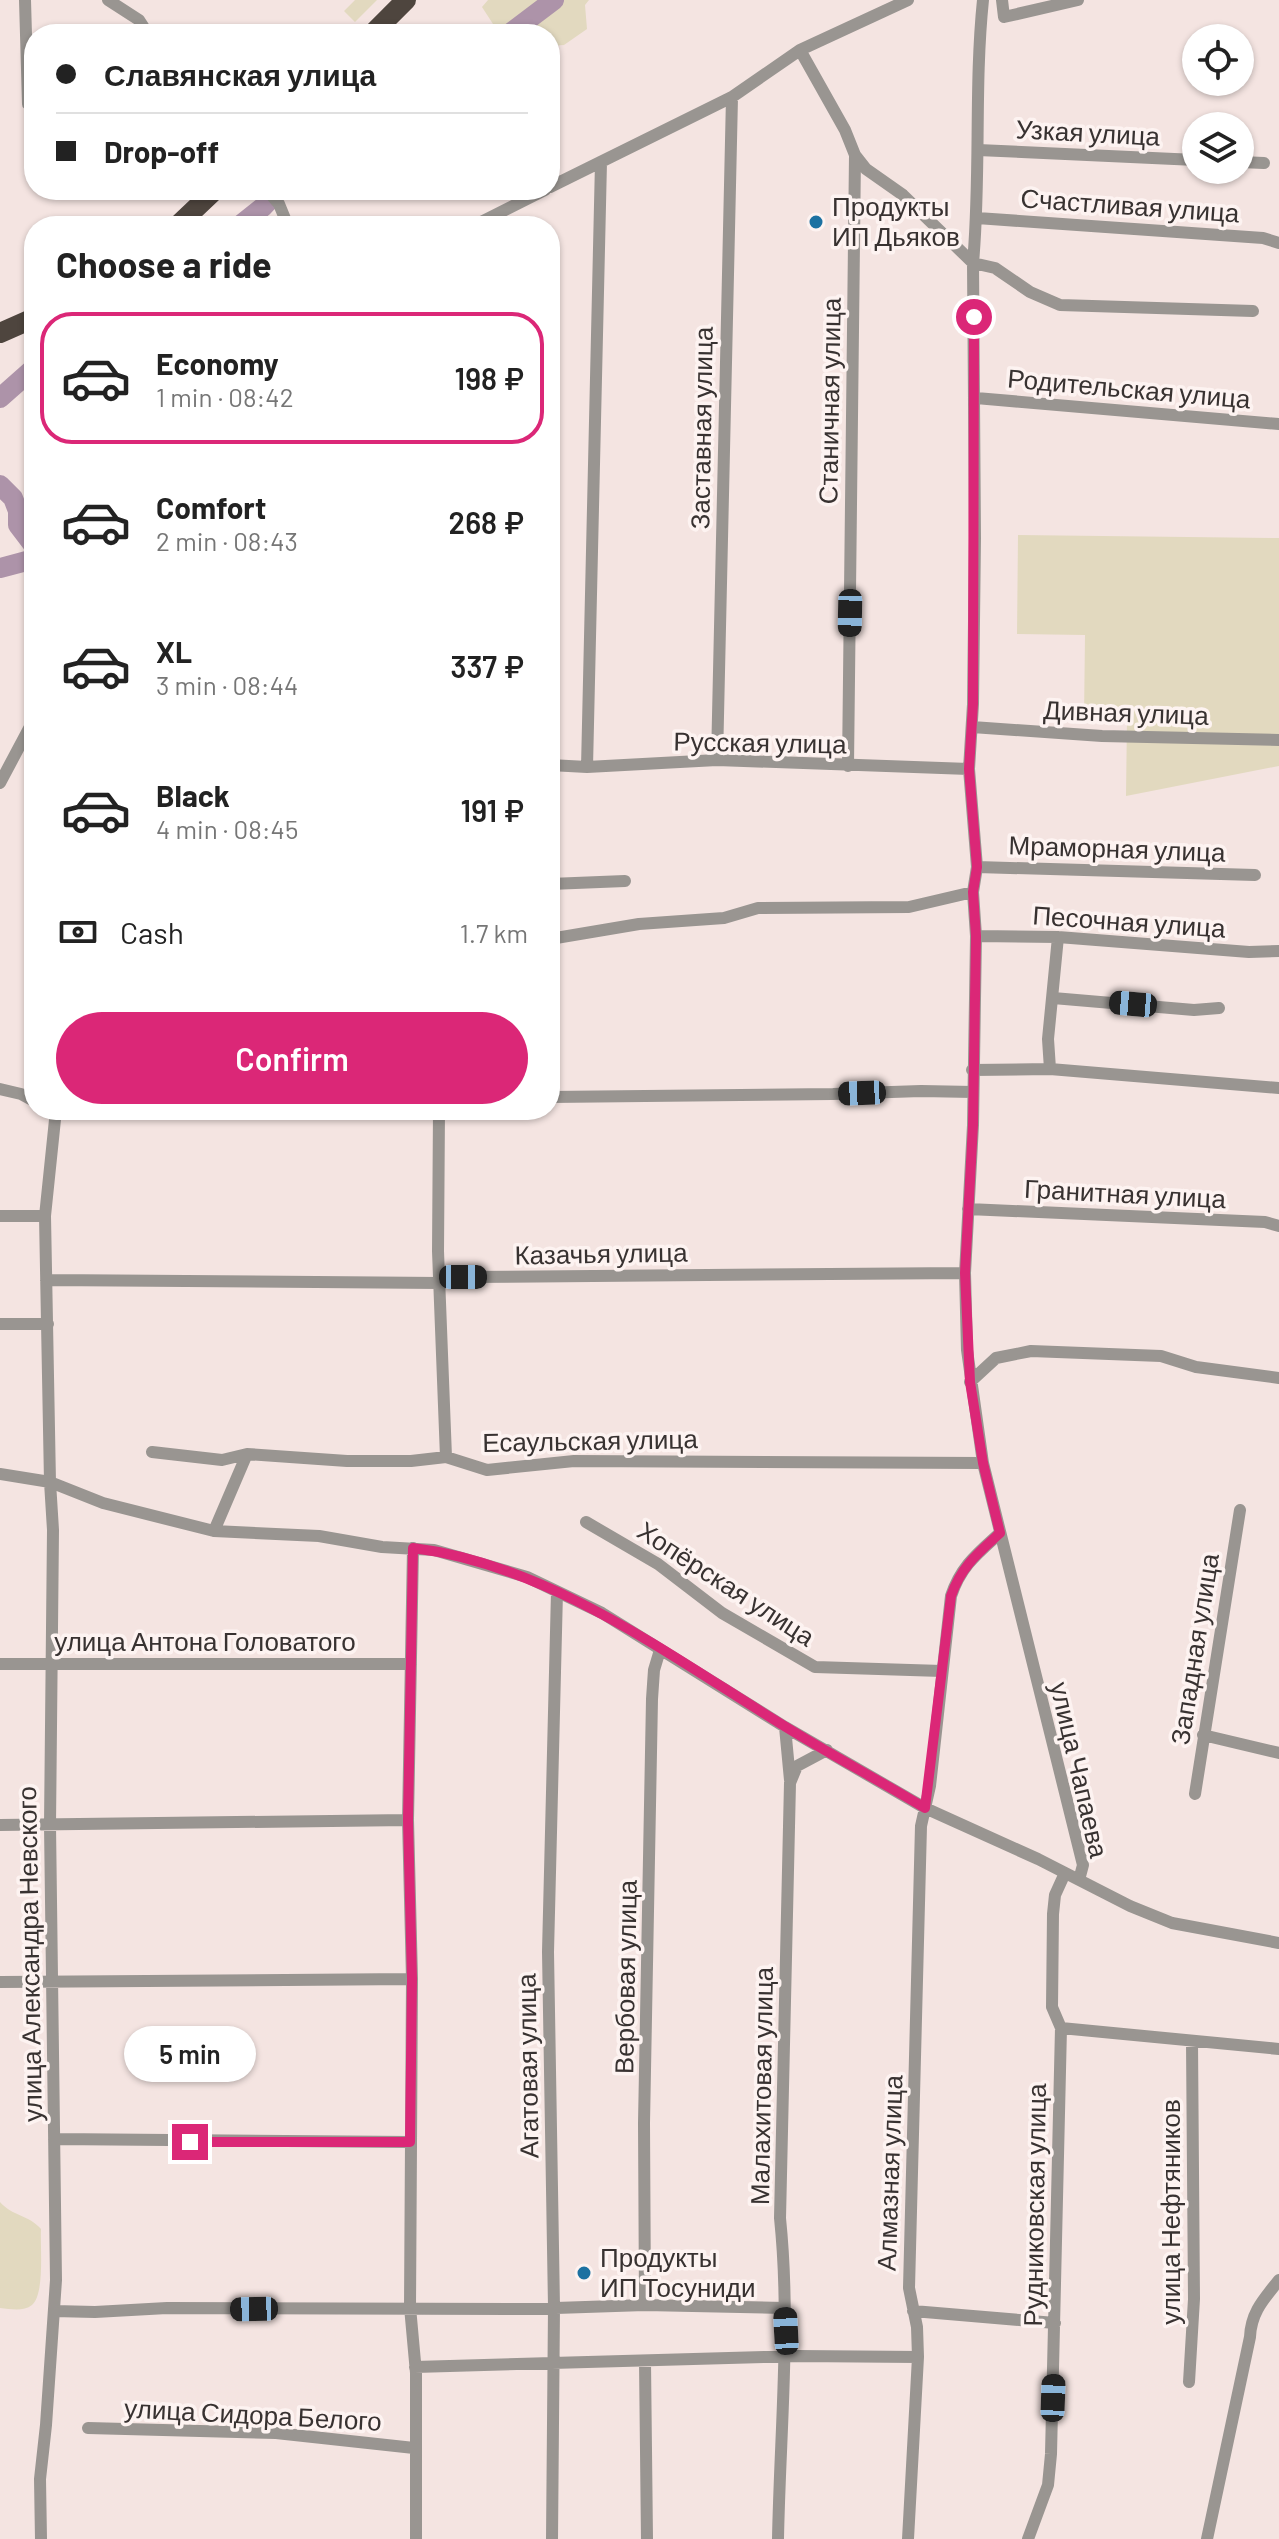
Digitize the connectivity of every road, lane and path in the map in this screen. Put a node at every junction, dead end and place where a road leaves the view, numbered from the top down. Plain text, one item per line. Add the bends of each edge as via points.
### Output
1 (25, 0) edge
2 (108, 0) edge
3 (406, 0) edge
4 (908, 0) edge
5 (983, 0) edge
6 (1002, 0) edge
7 (1078, 0) edge
8 (26, 24) edge
9 (142, 24) edge
10 (382, 24) edge
11 (800, 50) junction
12 (732, 97) junction
13 (978, 150) junction
14 (855, 155) junction
15 (1182, 159) edge
16 (601, 162) junction
17 (1254, 163) edge
18 (1264, 163) dead end
19 (560, 182) edge
20 (204, 200) edge
21 (525, 200) edge
22 (188, 216) edge
23 (493, 216) edge
24 (977, 218) junction
25 (1279, 243) edge
26 (973, 263) junction
27 (1253, 311) dead end
28 (24, 322) edge
29 (0, 333) edge
30 (976, 398) junction
31 (1279, 424) edge
32 (972, 727) junction
33 (24, 738) edge
34 (1279, 740) edge
35 (717, 760) junction
36 (560, 766) edge
37 (848, 766) junction
38 (587, 767) junction
39 (969, 769) junction
40 (0, 783) edge
41 (977, 867) junction
42 (1255, 875) dead end
43 (625, 881) dead end
44 (560, 884) edge
45 (973, 892) junction
46 (976, 936) junction
47 (560, 937) edge
48 (1058, 937) junction
49 (1279, 951) edge
50 (1053, 998) junction
51 (1219, 1008) dead end
52 (1050, 1069) junction
53 (972, 1070) junction
54 (1279, 1088) edge
55 (0, 1089) edge
56 (973, 1092) junction
57 (24, 1096) edge
58 (560, 1097) edge
59 (55, 1120) edge
60 (439, 1120) edge
61 (968, 1209) junction
62 (0, 1216) edge
63 (45, 1216) junction
64 (1279, 1226) edge
65 (965, 1273) junction
66 (46, 1280) junction
67 (440, 1283) junction
68 (0, 1324) edge
69 (48, 1324) junction
70 (1279, 1378) edge
71 (970, 1382) junction
72 (152, 1452) dead end
73 (247, 1454) junction
74 (446, 1457) junction
75 (983, 1463) junction
76 (0, 1474) edge
77 (50, 1482) junction
78 (1240, 1510) dead end
79 (586, 1522) dead end
80 (214, 1531) junction
81 (1000, 1533) junction
82 (413, 1548) junction
83 (557, 1592) junction
84 (660, 1650) junction
85 (0, 1664) edge
86 (51, 1664) junction
87 (411, 1664) junction
88 (942, 1671) junction
89 (785, 1727) junction
90 (1203, 1735) junction
91 (827, 1750) junction
92 (1279, 1753) edge
93 (790, 1783) junction
94 (1195, 1794) dead end
95 (925, 1808) junction
96 (408, 1820) junction
97 (0, 1825) edge
98 (50, 1825) junction
99 (1065, 1873) junction
100 (1079, 1880) junction
101 (1279, 1943) edge
102 (412, 1979) junction
103 (0, 1982) edge
104 (53, 1983) junction
105 (1061, 2028) junction
106 (1192, 2042) junction
107 (1279, 2049) edge
108 (54, 2139) junction
109 (410, 2142) junction
110 (1279, 2280) edge
111 (645, 2305) junction
112 (410, 2307) junction
113 (554, 2307) junction
114 (784, 2308) junction
115 (54, 2311) junction
116 (913, 2311) junction
117 (1055, 2323) junction
118 (784, 2357) junction
119 (918, 2357) junction
120 (554, 2362) junction
121 (645, 2362) junction
122 (415, 2367) junction
123 (1189, 2382) dead end
124 (88, 2428) dead end
125 (414, 2448) junction
126 (41, 2539) edge
127 (416, 2539) edge
128 (552, 2539) edge
129 (647, 2539) edge
130 (778, 2539) edge
131 (908, 2539) edge
132 (1028, 2539) edge
133 (1207, 2539) edge

1 - 8 street
2 - 9 street
3 - 10 highway
4 - 11 street
5 - 13 street, улица Чапаева
6 - 7 street via 1004,17
11 - 12 street
11 - 14 street, Станичная улица
12 - 16 street
12 - 35 street, Заставная улица
13 - 15 street, Узкая улица
13 - 24 street, улица Чапаева
14 - 26 street
14 - 37 street, Станичная улица
16 - 19 street
16 - 38 street
17 - 18 street
20 - 22 highway
21 - 23 street
24 - 25 street, Счастливая улица
24 - 26 street, улица Чапаева
26 - 27 street via 995,268 1060,305
26 - 30 street, улица Чапаева
28 - 29 highway
30 - 31 street, Родительская улица
30 - 32 street, улица Чапаева
32 - 34 street, Дивная улица
32 - 39 street, улица Чапаева
33 - 40 street
35 - 37 street, Русская улица
35 - 38 street, Русская улица
36 - 38 street, Русская улица
37 - 39 street, Русская улица
39 - 41 street, улица Чапаева
41 - 42 street, Мраморная улица
41 - 45 street, улица Чапаева
43 - 44 street
45 - 46 street, улица Чапаева
45 - 47 street via 909,907 758,908 724,918
46 - 48 street, Песочная улица
46 - 53 street, улица Чапаева
48 - 49 street, Песочная улица
48 - 50 street
50 - 51 street
50 - 52 street
52 - 53 street
52 - 54 street
53 - 56 street, улица Чапаева
55 - 57 street
56 - 58 street
56 - 61 street, улица Чапаева
59 - 63 street
60 - 67 street
61 - 64 street, Гранитная улица
61 - 65 street, улица Чапаева
62 - 63 street
63 - 66 street
65 - 67 street, Казачья улица via 463,1277
65 - 71 street, улица Чапаева
66 - 67 street, Казачья улица
66 - 69 street
67 - 74 street
68 - 69 street
69 - 77 street
70 - 71 street via 1196,1367 1161,1356 1031,1351 996,1358
71 - 75 street, улица Чапаева
72 - 73 street, Есаульская улица via 222,1460
73 - 74 street, Есаульская улица via 347,1461
73 - 80 street
74 - 75 street, Есаульская улица via 487,1470 574,1461
75 - 81 street, улица Чапаева
76 - 77 street
77 - 80 street via 103,1503
77 - 86 street, улица Александра Невского
78 - 90 street, Западная улица
79 - 88 street, Хопёрская улица via 658,1564 722,1613 815,1667
80 - 82 street
81 - 88 street, Алмазная улица via 957,1577
81 - 100 street, улица Чапаева via 1083,1865
82 - 83 street via 499,1568
82 - 87 street
83 - 84 street
83 - 113 street, Агатовая улица via 548,1952
84 - 89 street
84 - 111 street, Вербовая улица via 652,1699
85 - 86 street, улица Антона Головатого
86 - 87 street, улица Антона Головатого
86 - 98 street, улица Александра Невского
87 - 96 street
88 - 95 street, Алмазная улица
89 - 91 street
89 - 93 street, Малахитовая улица
90 - 92 street
90 - 94 street, Западная улица
91 - 93 street via 797,1766
91 - 95 street
93 - 114 street, Малахитовая улица via 780,2218
95 - 99 street
95 - 116 street, Алмазная улица via 909,2288
96 - 98 street
96 - 102 street
97 - 98 street
98 - 104 street, улица Александра Невского
99 - 100 street
99 - 105 street, Рудниковская улица via 1053,1914 1052,2007
100 - 101 street, улица Чапаева via 1172,1923
102 - 104 street
102 - 109 street
103 - 104 street
104 - 108 street, улица Александра Невского
105 - 106 street
105 - 117 street, Рудниковская улица
106 - 107 street
106 - 123 street, улица Нефтяников via 1194,2299
108 - 109 street
108 - 115 street, улица Александра Невского
109 - 112 street
110 - 133 street via 1255,2310
111 - 113 street
111 - 114 street
112 - 113 street
112 - 115 street
112 - 122 street
113 - 120 street, Агатовая улица
114 - 118 street, Малахитовая улица
115 - 126 street, улица Александра Невского via 40,2479
116 - 117 street
116 - 119 street, Алмазная улица
117 - 132 street, Рудниковская улица via 1048,2485
118 - 119 street
118 - 121 street
118 - 130 street, Малахитовая улица
119 - 131 street, Алмазная улица
120 - 121 street
120 - 122 street
120 - 128 street, Агатовая улица
121 - 129 street
122 - 125 street
124 - 125 street, улица Сидора Белого via 276,2433
125 - 127 street

